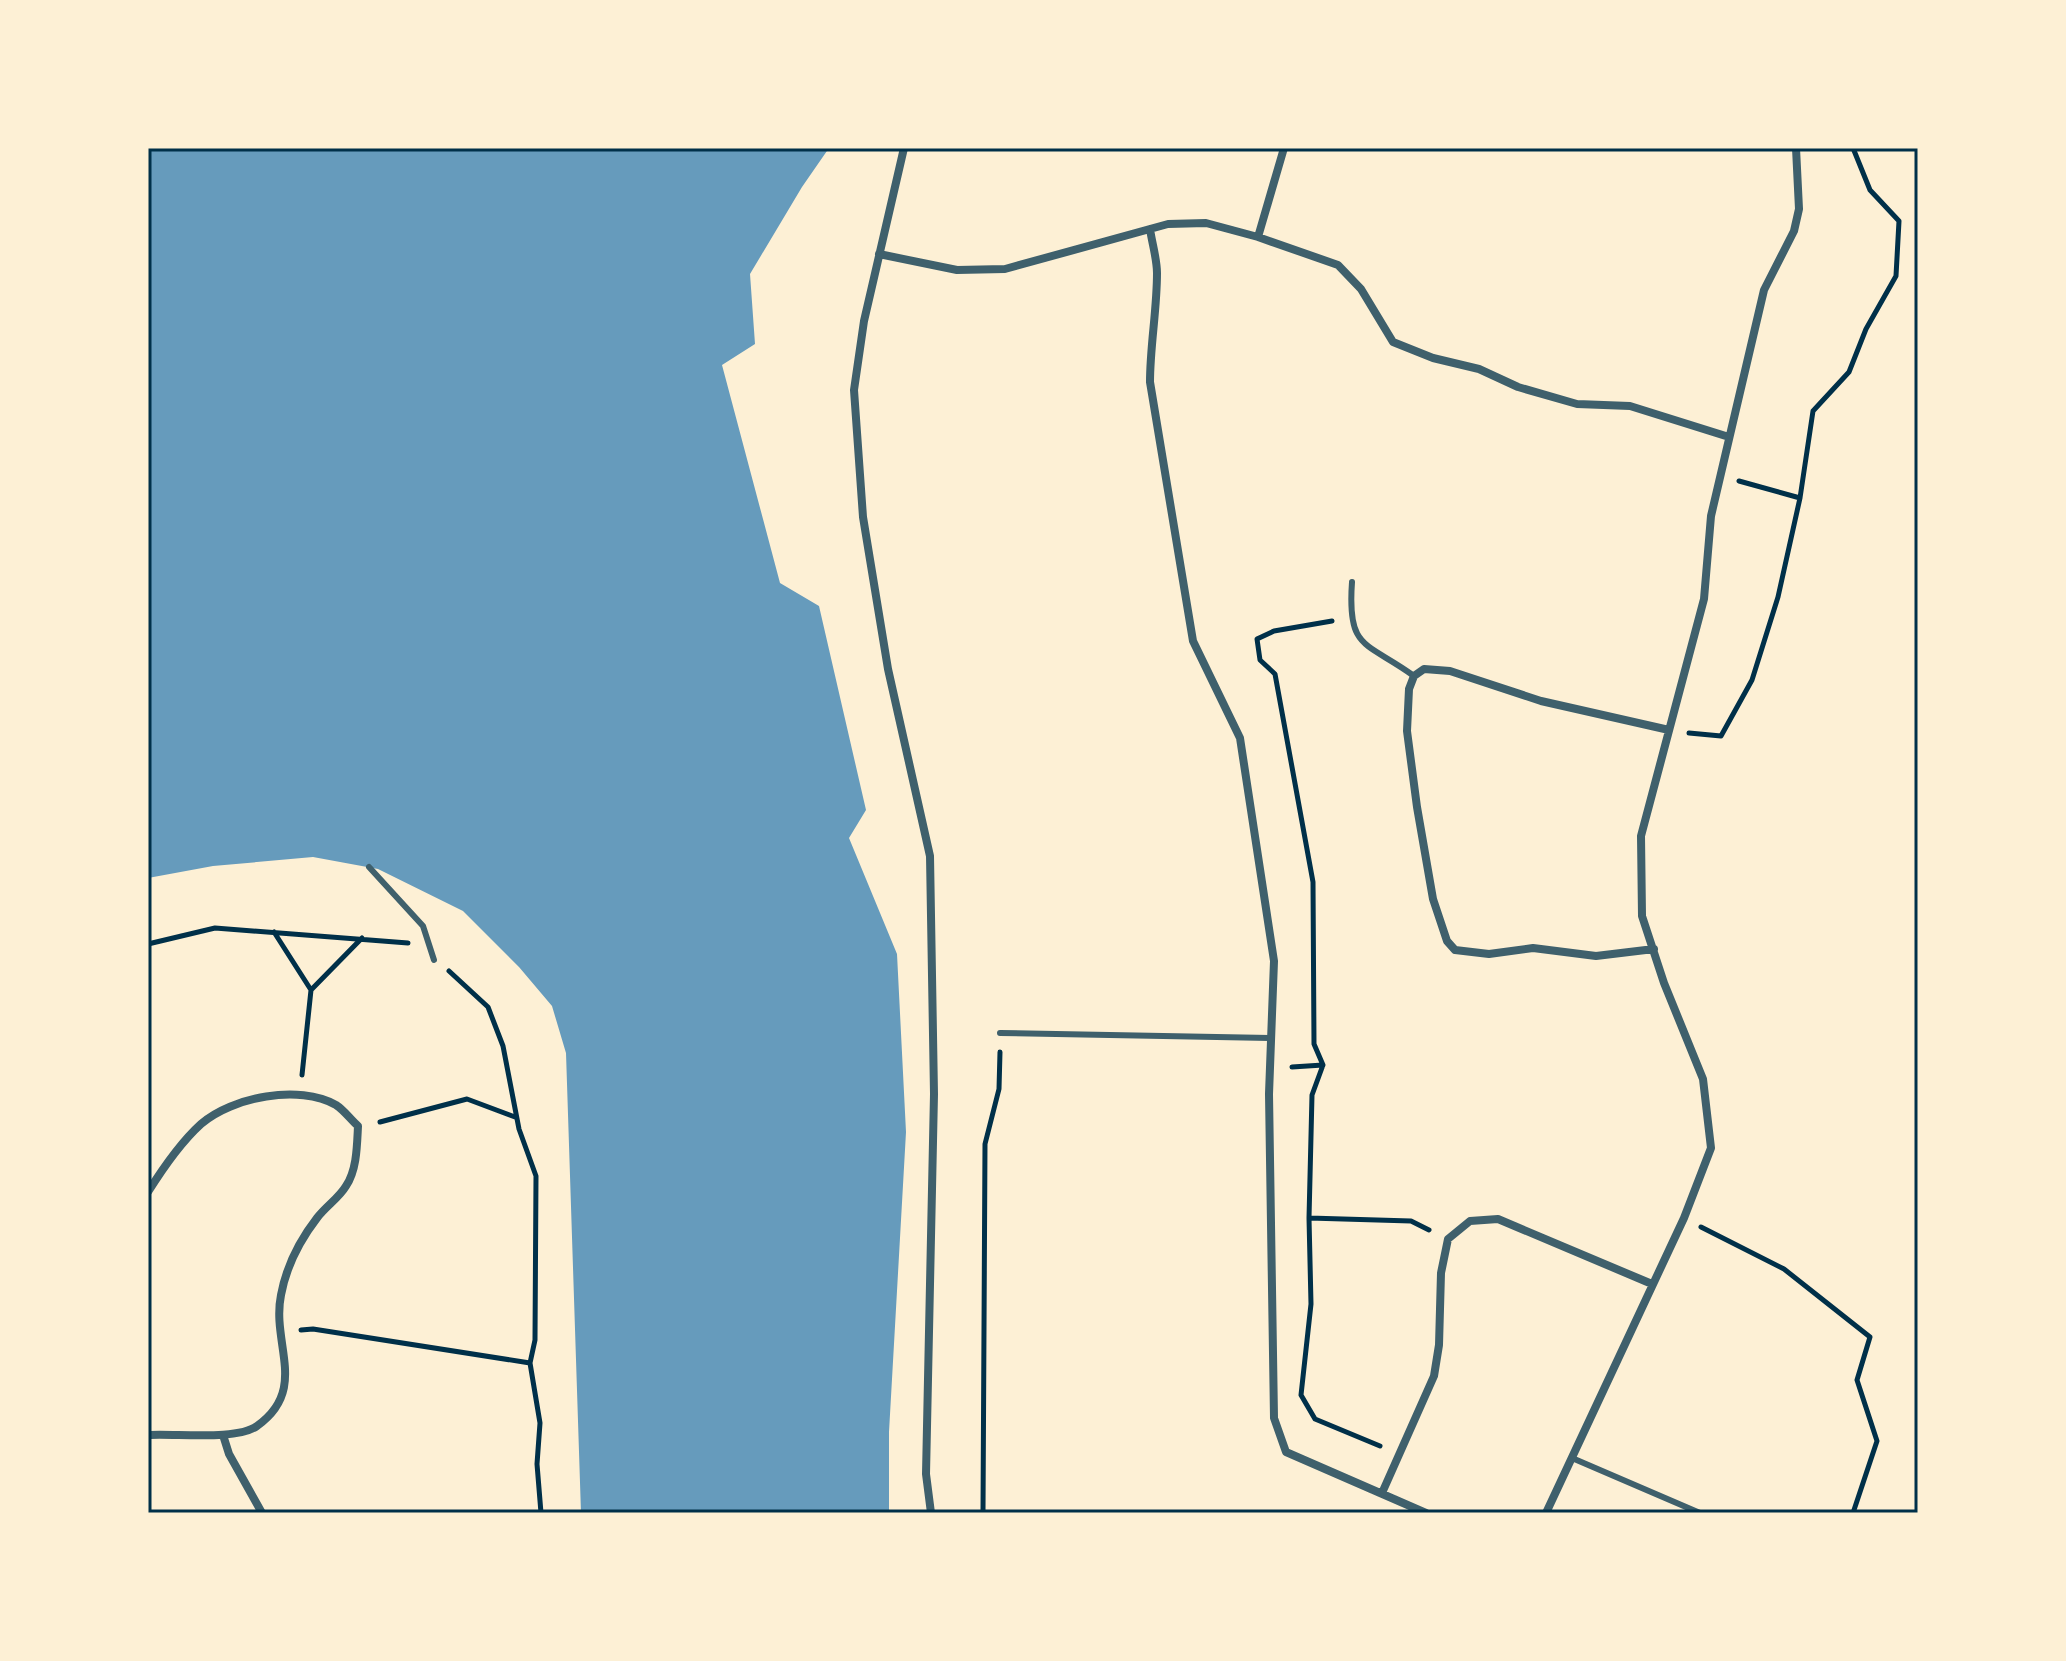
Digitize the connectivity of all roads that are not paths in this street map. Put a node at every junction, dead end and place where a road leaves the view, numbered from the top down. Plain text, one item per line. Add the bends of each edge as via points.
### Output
1 (904, 148) edge
2 (1284, 148) edge
3 (1796, 148) edge
4 (1150, 229) junction
5 (1258, 237) junction
6 (879, 254) junction
7 (1729, 437) junction
8 (1352, 582) dead end
9 (1414, 676) junction
10 (1669, 730) junction
11 (369, 867) dead end
12 (1654, 949) junction
13 (434, 960) road end
14 (1000, 1033) road end
15 (1270, 1038) junction
16 (148, 1192) edge
17 (1652, 1284) junction
18 (148, 1435) edge
19 (223, 1435) junction
20 (1572, 1458) junction
21 (1382, 1493) junction
22 (262, 1513) edge
23 (931, 1513) edge
24 (1426, 1513) edge
25 (1546, 1513) edge
26 (1700, 1513) edge

1 - 6 street
2 - 5 street
3 - 7 street via 1797,220 1764,290
4 - 5 street via 1206,223
4 - 6 street via 1005,269 957,270
4 - 15 street via 1157,269 1150,382 1193,641 1240,738 1274,961
5 - 7 street via 1338,265 1361,289 1393,342 1577,404 1630,406
6 - 23 street via 854,390 863,517 888,669 930,856 934,1094 926,1474
7 - 10 street via 1711,516 1704,599
8 - 9 lane via 1351,618 1360,641
9 - 10 street via 1424,669 1450,671 1541,701
9 - 12 street via 1407,731 1433,899 1447,941 1455,950 1489,954 1533,948 1596,956
10 - 12 street via 1641,836 1642,916
11 - 13 lane via 423,926
12 - 17 street via 1703,1079 1711,1148
14 - 15 lane
15 - 21 street via 1274,1418 1286,1452
16 - 19 street via 203,1123 232,1106 270,1095 300,1095 336,1105 358,1128 347,1185 296,1250 281,1296 287,1380 277,1407 255,1428
17 - 20 street
17 - 21 street via 1498,1219 1470,1221 1448,1239 1434,1376
18 - 19 street
19 - 22 street
20 - 25 street
20 - 26 lane
21 - 24 street

